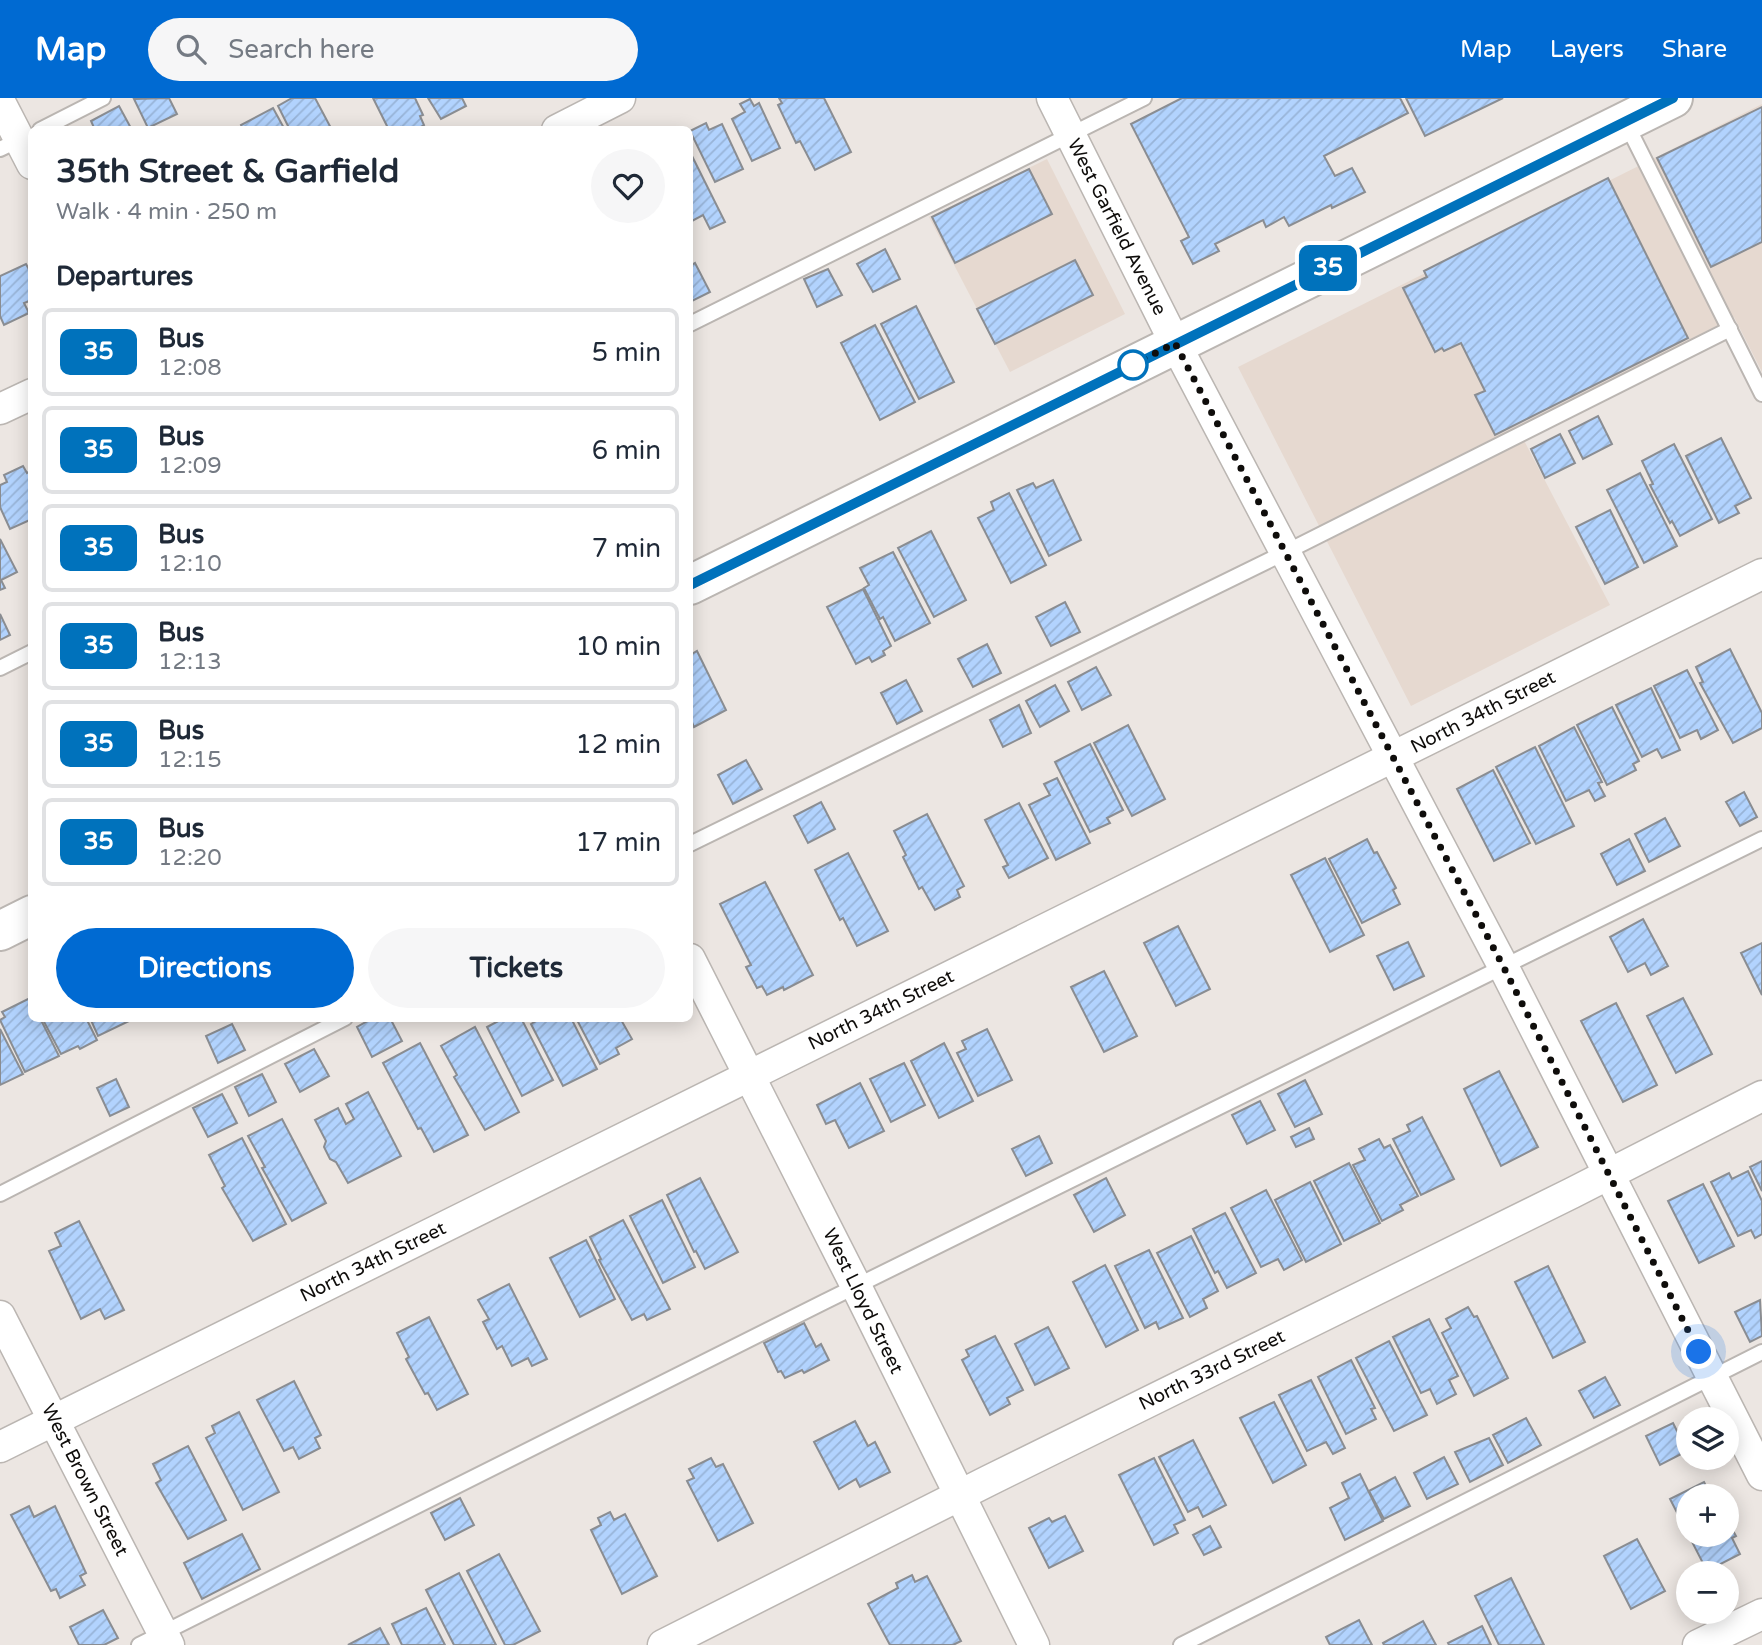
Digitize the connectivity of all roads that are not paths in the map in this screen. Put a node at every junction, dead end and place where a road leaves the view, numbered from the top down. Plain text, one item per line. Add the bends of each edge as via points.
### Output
1 (103, 98) edge
2 (620, 98) edge
3 (1052, 98) edge
4 (1143, 98) edge
5 (1672, 98) edge
6 (0, 102) edge
7 (1625, 121) junction
8 (54, 126) edge
9 (565, 126) edge
10 (1070, 134) junction
11 (25, 143) edge
12 (693, 322) edge
13 (1730, 329) junction
14 (1175, 343) junction
15 (1762, 394) edge
16 (28, 396) edge
17 (0, 410) edge
18 (1286, 552) junction
19 (1762, 574) edge
20 (693, 584) edge
21 (28, 654) edge
22 (0, 668) edge
23 (1394, 757) junction
24 (1762, 839) edge
25 (693, 843) edge
26 (28, 917) edge
27 (0, 930) edge
28 (693, 965) edge
29 (1503, 966) junction
30 (337, 1022) edge
31 (749, 1075) junction
32 (1762, 1096) edge
33 (1610, 1173) junction
34 (0, 1194) edge
35 (856, 1286) junction
36 (0, 1316) edge
37 (1762, 1352) edge
38 (1712, 1376) junction
39 (54, 1420) junction
40 (0, 1447) edge
41 (1762, 1475) edge
42 (958, 1496) junction
43 (1762, 1614) edge
44 (157, 1641) edge
45 (663, 1645) edge
46 (1034, 1645) edge
47 (1181, 1645) edge
48 (1698, 1645) edge

1 - 8 lane
2 - 9 street
3 - 10 street, West Garfield Avenue
4 - 10 lane
5 - 7 main road
6 - 11 street
7 - 13 lane
7 - 14 main road
10 - 12 lane
10 - 14 street, West Garfield Avenue
13 - 15 lane
13 - 18 lane
14 - 18 street, West Garfield Avenue
14 - 20 main road
16 - 17 street
18 - 23 street, West Garfield Avenue
18 - 25 lane
19 - 23 street, North 34th Street
21 - 22 lane
23 - 29 street, West Garfield Avenue
23 - 31 street, North 34th Street
24 - 29 lane
26 - 27 main road
28 - 31 street, West Lloyd Street
29 - 33 street, West Garfield Avenue
29 - 35 lane
30 - 34 lane
31 - 35 street, West Lloyd Street
31 - 39 street, North 34th Street
32 - 33 street, North 33rd Street
33 - 38 street, West Garfield Avenue
33 - 42 street, North 33rd Street
35 - 42 street, West Lloyd Street
35 - 44 lane
36 - 39 street, West Brown Street
37 - 38 lane
38 - 41 street, West Garfield Avenue
38 - 47 lane
39 - 40 street, North 34th Street
39 - 44 street, West Brown Street
42 - 45 street, North 33rd Street
42 - 46 street, West Lloyd Street
43 - 48 street

